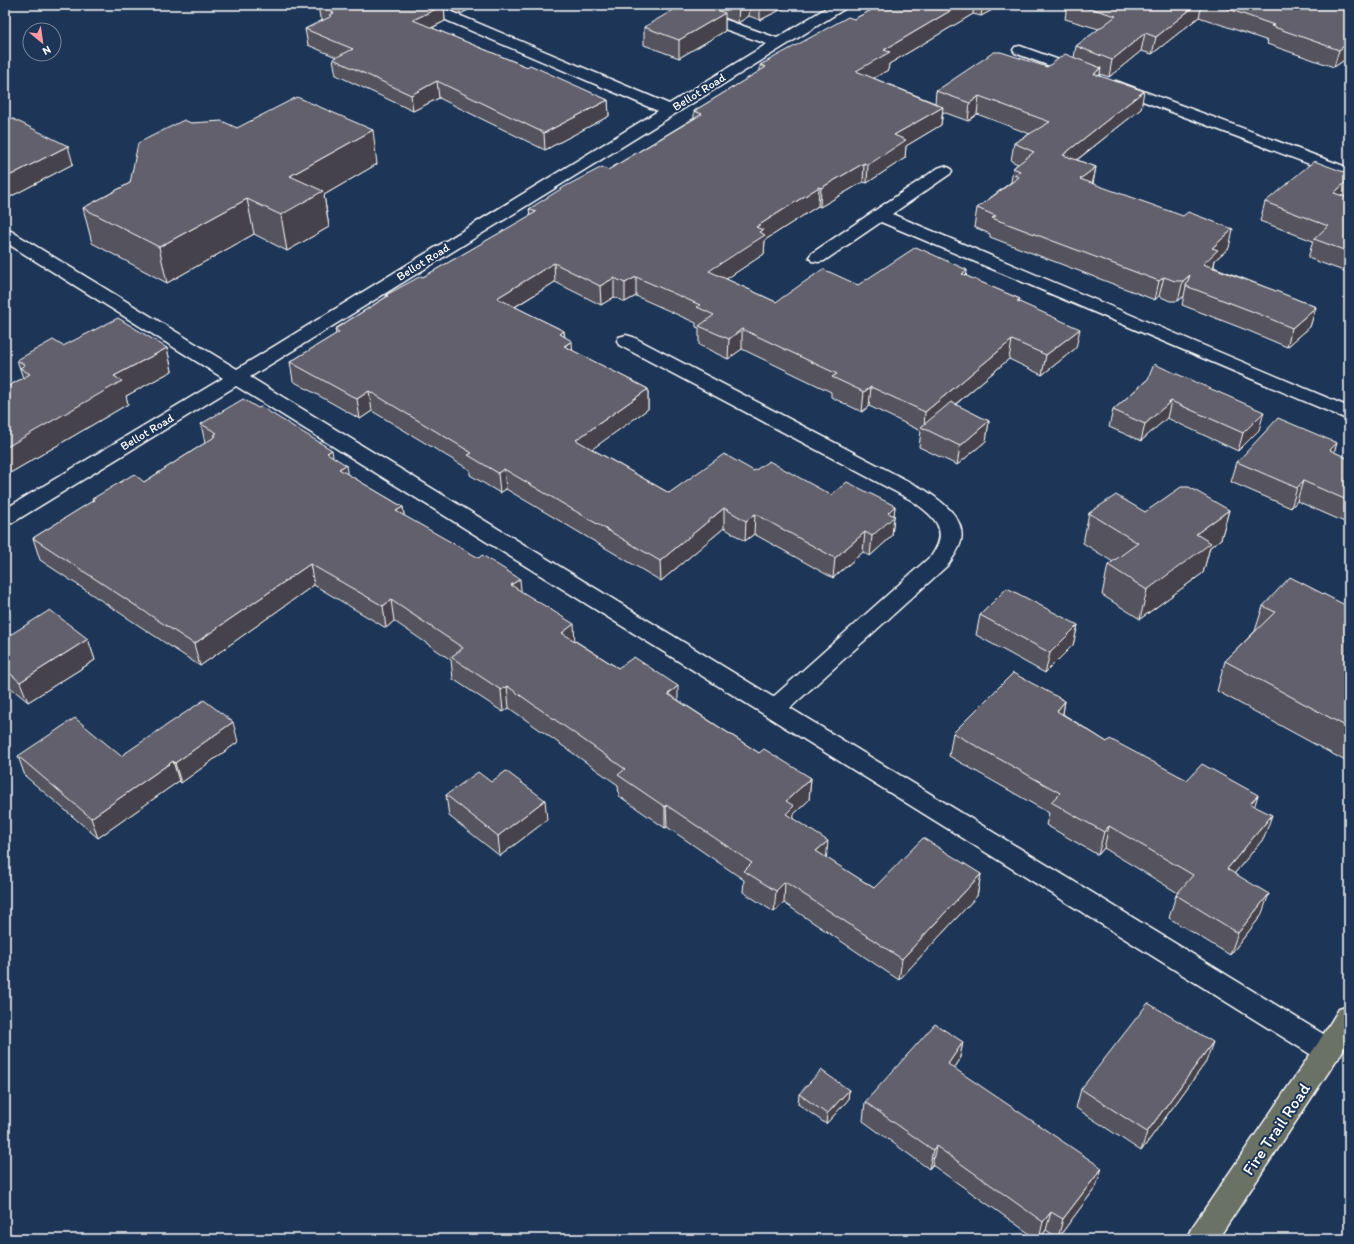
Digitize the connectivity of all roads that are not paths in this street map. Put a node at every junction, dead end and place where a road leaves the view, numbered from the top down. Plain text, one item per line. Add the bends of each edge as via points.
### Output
1 (423, 5) edge
2 (670, 5) edge
3 (841, 5) edge
4 (778, 43) junction
5 (1020, 50) dead end
6 (670, 110) junction
7 (944, 171) dead end
8 (1349, 174) edge
9 (879, 215) junction
10 (5, 234) edge
11 (818, 257) dead end
12 (626, 341) dead end
13 (236, 378) junction
14 (1349, 414) edge
15 (5, 518) edge
16 (774, 709) junction
17 (1349, 1017) edge
18 (1328, 1051) junction
19 (1202, 1239) edge

1 - 6 street
2 - 4 street
3 - 4 street, Bellot Road
4 - 6 street, Bellot Road
5 - 8 street
6 - 13 street, Bellot Road
7 - 9 street
9 - 11 street
9 - 14 street
10 - 13 street
12 - 16 street via 918,495 939,510 951,530 950,546 940,560
13 - 15 street, Bellot Road
13 - 16 street
16 - 18 street
17 - 18 main road, Fire Trail Road
18 - 19 main road, Fire Trail Road

